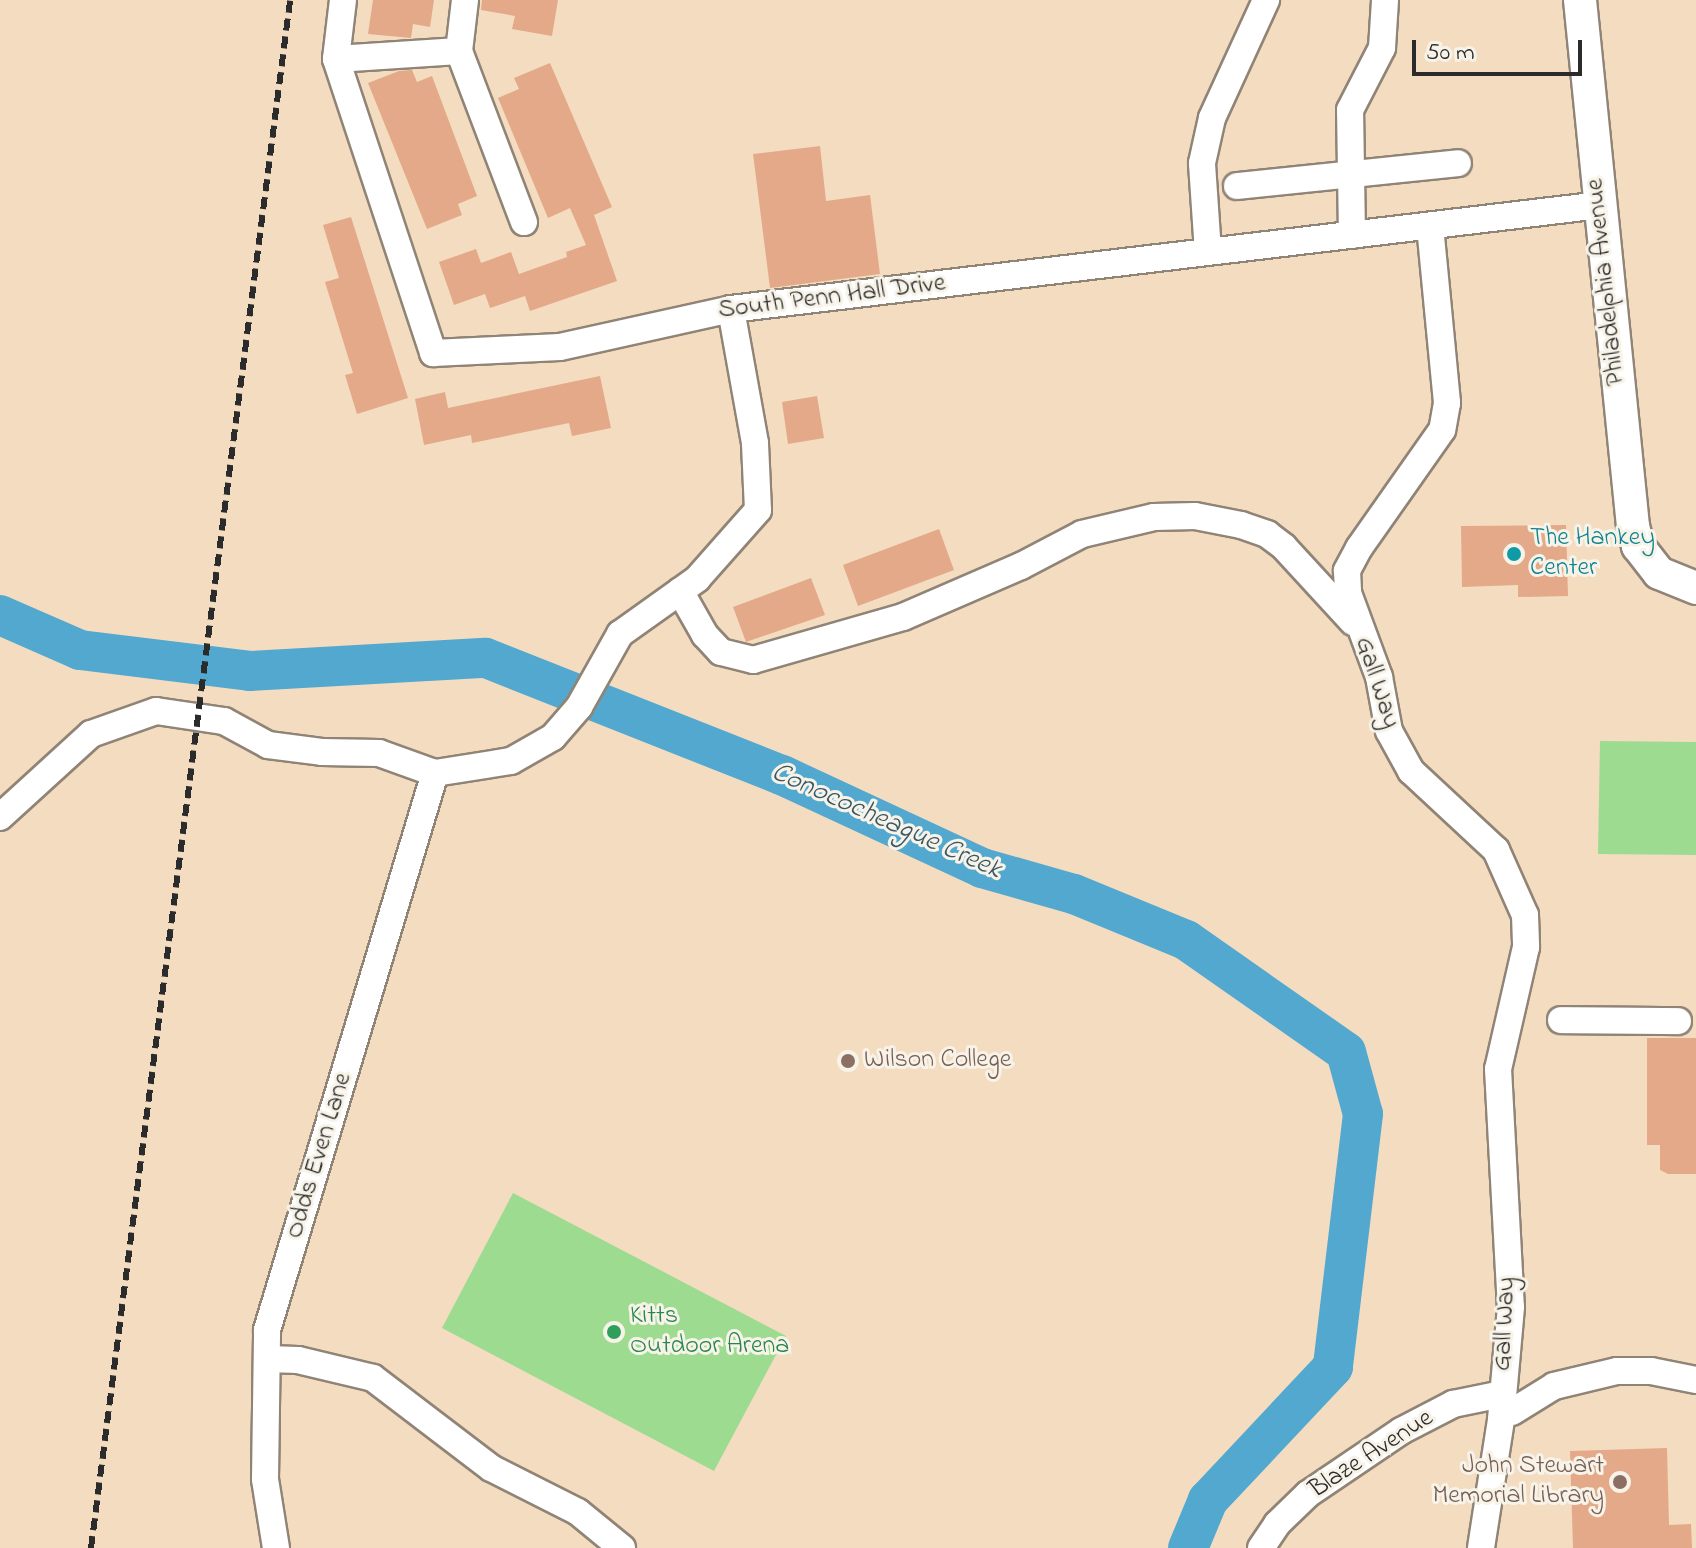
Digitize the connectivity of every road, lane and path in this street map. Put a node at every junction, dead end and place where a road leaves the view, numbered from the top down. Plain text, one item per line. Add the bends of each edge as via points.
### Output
1 (343, 0) edge
2 (465, 0) edge
3 (1266, 0) edge
4 (1385, 0) edge
5 (1580, 0) edge
6 (459, 51) junction
7 (336, 59) junction
8 (1458, 163) dead end
9 (1349, 177) junction
10 (1237, 186) dead end
11 (1600, 205) junction
12 (524, 222) dead end
13 (1430, 226) junction
14 (1352, 235) junction
15 (1208, 252) junction
16 (731, 309) junction
17 (1696, 588) edge
18 (680, 591) junction
19 (1361, 630) junction
20 (435, 773) junction
21 (0, 817) edge
22 (1561, 1020) dead end
23 (1678, 1021) dead end
24 (267, 1359) junction
25 (1696, 1380) edge
26 (1505, 1408) junction
27 (276, 1548) edge
28 (622, 1548) edge
29 (1261, 1548) edge
30 (1481, 1548) edge

1 - 7 street, South Penn Hall Drive
2 - 6 street
3 - 15 street via 1212,118 1202,163
4 - 9 street via 1382,48 1350,110
5 - 11 main road, Philadelphia Avenue
6 - 7 street
6 - 12 street
7 - 16 street, South Penn Hall Drive via 433,353 560,347
8 - 9 street
9 - 10 street
9 - 14 street
11 - 13 street, South Penn Hall Drive
11 - 17 main road, Philadelphia Avenue via 1629,502 1638,546 1673,581
13 - 14 street, South Penn Hall Drive
13 - 19 street via 1447,403 1442,430 1347,571 1348,593
14 - 15 street, South Penn Hall Drive
15 - 16 street, South Penn Hall Drive
16 - 18 street via 755,443 758,510
18 - 19 street, Gall Way via 721,652 753,660 903,617 1082,534 1154,517 1195,516 1267,534
18 - 20 street via 620,634 579,707 553,737 511,761
19 - 26 street, Gall Way via 1379,677 1389,731 1411,771 1496,850 1525,915 1526,947 1498,1069 1511,1307
20 - 21 street via 379,753 268,745 224,721 156,711 91,734
20 - 24 street, Odds Even Lane via 267,1330
22 - 23 street
24 - 27 street, Odds Even Lane via 265,1479
24 - 28 street via 298,1360 373,1378 491,1468 578,1512
25 - 26 street via 1663,1372 1617,1371 1554,1386
26 - 29 street, Blaze Avenue via 1453,1404 1401,1431 1308,1494
26 - 30 street, Gall Way

